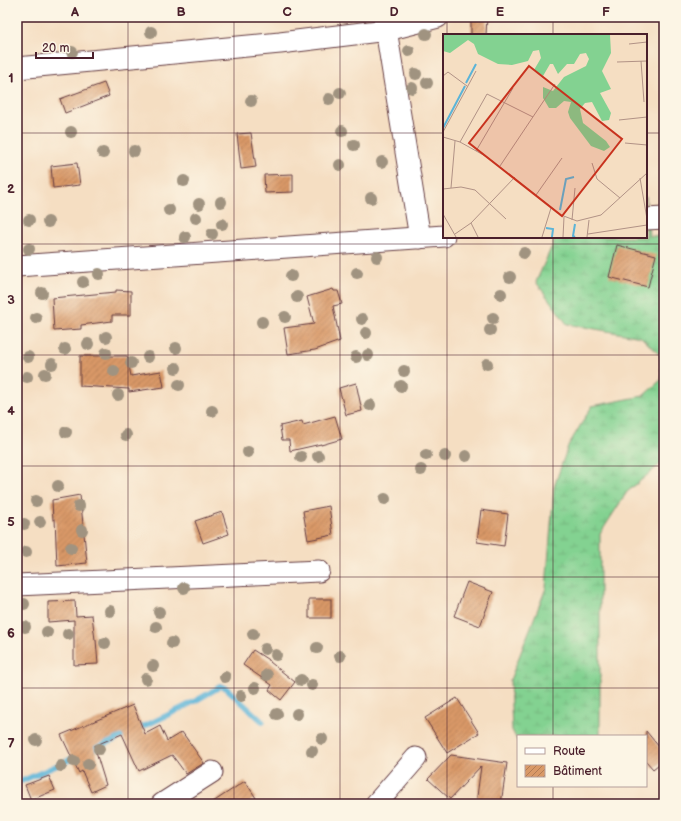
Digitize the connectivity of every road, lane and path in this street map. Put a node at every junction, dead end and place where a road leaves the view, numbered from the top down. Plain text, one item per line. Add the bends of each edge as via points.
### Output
1 (438, 17) edge
2 (386, 24) edge
3 (17, 68) edge
4 (664, 218) edge
5 (647, 219) edge
6 (443, 236) edge
7 (420, 238) junction
8 (17, 266) edge
9 (319, 571) dead end
10 (17, 585) edge
11 (416, 758) dead end
12 (212, 772) dead end
13 (162, 804) edge
14 (376, 804) edge

1 - 2 street
2 - 3 street via 280,43
2 - 7 street
4 - 5 street
6 - 7 street
7 - 8 street
9 - 10 street
11 - 14 street
12 - 13 street

